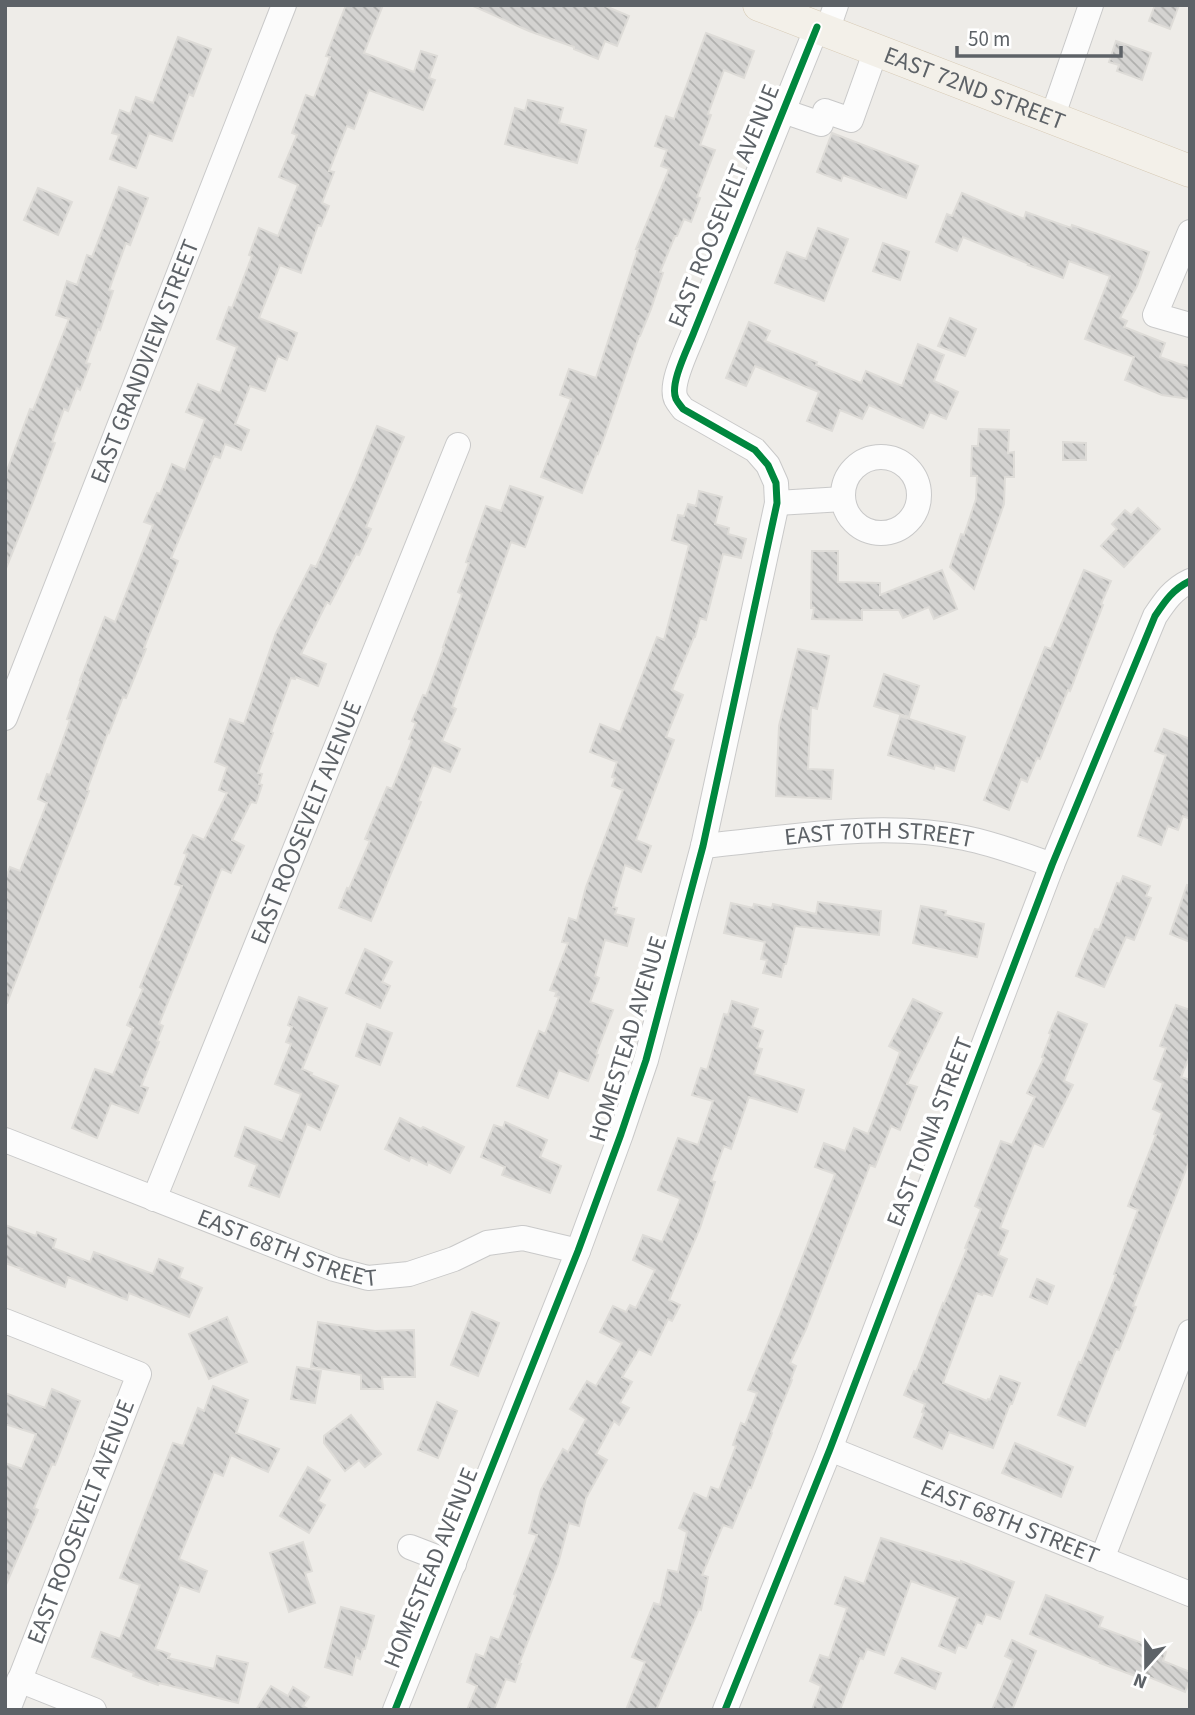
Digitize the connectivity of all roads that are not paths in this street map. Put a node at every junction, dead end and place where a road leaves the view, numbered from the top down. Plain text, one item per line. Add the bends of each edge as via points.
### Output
1 (284, 5) edge
2 (759, 5) edge
3 (1091, 5) edge
4 (826, 21) edge
5 (876, 50) junction
6 (783, 111) junction
7 (1052, 118) junction
8 (1190, 171) edge
9 (1190, 232) edge
10 (1190, 325) edge
11 (676, 399) joint
12 (458, 445) dead end
13 (844, 499) dead end
14 (777, 503) junction
15 (1190, 581) edge
16 (5, 718) edge
17 (703, 846) junction
18 (1052, 865) junction
19 (5, 1140) edge
20 (154, 1199) junction
21 (578, 1251) junction
22 (5, 1321) edge
23 (1190, 1332) edge
24 (830, 1449) junction
25 (410, 1547) dead end
26 (1102, 1559) junction
27 (454, 1564) junction
28 (1190, 1594) edge
29 (19, 1680) junction
30 (8, 1710) edge
31 (94, 1710) edge
32 (396, 1710) edge
33 (725, 1710) edge

1 - 16 street, EAST GRANDVIEW STREET
2 - 4 main road, EAST 72ND STREET
3 - 7 street
4 - 5 main road, EAST 72ND STREET
4 - 6 street, EAST ROOSEVELT AVENUE
5 - 6 street via 851,120 825,111 821,124
5 - 7 main road, EAST 72ND STREET
6 - 11 street, EAST ROOSEVELT AVENUE via 680,367
7 - 8 main road, EAST 72ND STREET
9 - 10 street via 1155,315
11 - 14 street, HOMESTEAD AVENUE via 683,409 755,450 776,483
12 - 20 street, EAST ROOSEVELT AVENUE
13 - 14 street
14 - 17 street, HOMESTEAD AVENUE
15 - 18 street, EAST TONIA STREET via 1167,597 1155,616
17 - 18 street, EAST 70TH STREET via 896,831 965,838
17 - 21 street, HOMESTEAD AVENUE via 646,1060
18 - 24 street, EAST TONIA STREET
19 - 20 street, EAST 68TH STREET
20 - 21 street, EAST 68TH STREET via 368,1278 409,1274 487,1243 523,1238
21 - 27 street, HOMESTEAD AVENUE
22 - 29 street, EAST ROOSEVELT AVENUE via 139,1374
23 - 26 street
24 - 26 street, EAST 68TH STREET
24 - 33 street, EAST TONIA STREET
25 - 27 street
26 - 28 street, EAST 68TH STREET
27 - 32 street, HOMESTEAD AVENUE
29 - 30 street, EAST ROOSEVELT AVENUE
29 - 31 street

